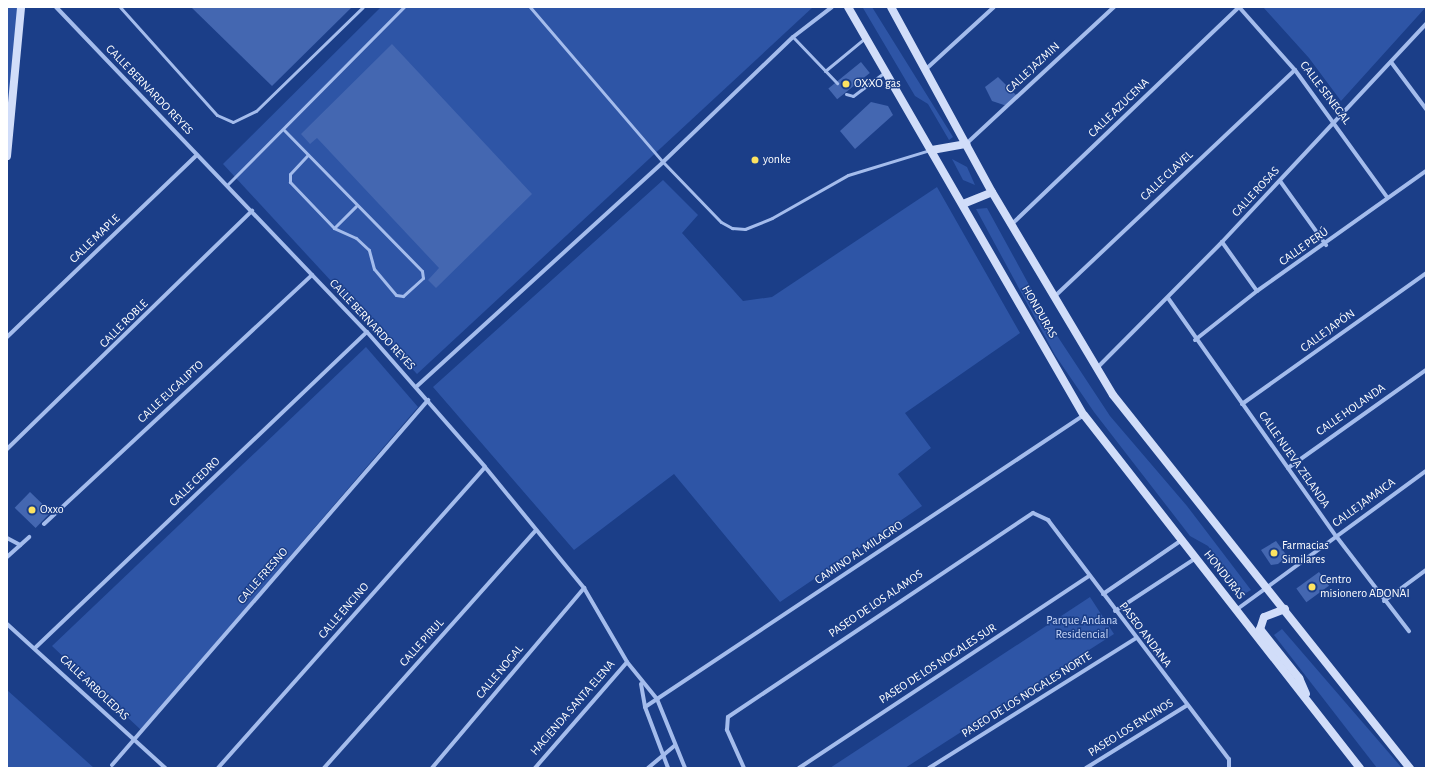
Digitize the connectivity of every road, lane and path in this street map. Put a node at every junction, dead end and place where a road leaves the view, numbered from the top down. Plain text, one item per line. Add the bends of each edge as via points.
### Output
1 (21, 7) edge
2 (56, 7) edge
3 (120, 7) edge
4 (363, 7) edge
5 (404, 7) edge
6 (530, 7) edge
7 (832, 7) edge
8 (848, 7) edge
9 (891, 7) edge
10 (994, 7) edge
11 (1114, 7) edge
12 (1239, 7) edge
13 (1426, 24) edge
14 (793, 37) junction
15 (867, 37) junction
16 (1391, 62) junction
17 (1295, 70) junction
18 (825, 71) junction
19 (886, 71) junction
20 (924, 71) junction
21 (837, 83) dead end
22 (846, 94) dead end
23 (1426, 109) edge
24 (1335, 122) junction
25 (284, 130) junction
26 (966, 144) junction
27 (932, 150) junction
28 (197, 155) junction
29 (308, 155) junction
30 (7, 156) edge
31 (663, 162) junction
32 (1426, 171) edge
33 (1280, 181) junction
34 (227, 185) junction
35 (992, 192) junction
36 (1387, 197) junction
37 (963, 204) junction
38 (356, 206) junction
39 (252, 211) junction
40 (1013, 224) junction
41 (334, 228) junction
42 (1222, 242) junction
43 (1326, 245) junction
44 (1426, 273) edge
45 (312, 275) junction
46 (1257, 291) junction
47 (1053, 297) junction
48 (1168, 298) junction
49 (367, 332) junction
50 (7, 337) edge
51 (1195, 340) junction
52 (1096, 369) junction
53 (1426, 370) edge
54 (416, 387) junction
55 (428, 400) junction
56 (1242, 404) junction
57 (1084, 415) junction
58 (7, 449) edge
59 (485, 467) junction
60 (1288, 468) junction
61 (1426, 471) edge
62 (1048, 520) joint
63 (44, 524) dead end
64 (535, 531) junction
65 (1336, 536) junction
66 (29, 537) dead end
67 (7, 538) edge
68 (1182, 540) junction
69 (20, 545) junction
70 (7, 557) edge
71 (1196, 558) junction
72 (1426, 570) edge
73 (1089, 576) junction
74 (1267, 587) junction
75 (584, 588) junction
76 (1103, 594) junction
77 (1384, 601) junction
78 (1285, 609) junction
79 (1236, 610) junction
80 (1116, 611) junction
81 (7, 624) edge
82 (1409, 631) dead end
83 (1136, 638) junction
84 (36, 647) junction
85 (627, 662) junction
86 (641, 683) junction
87 (657, 699) junction
88 (1186, 706) junction
89 (1311, 706) junction
90 (645, 707) junction
91 (134, 740) junction
92 (675, 745) junction
93 (663, 755) junction
94 (112, 765) dead end
95 (165, 768) edge
96 (218, 768) edge
97 (324, 768) edge
98 (432, 768) edge
99 (535, 768) edge
100 (648, 768) edge
101 (668, 768) edge
102 (685, 768) edge
103 (744, 768) edge
104 (799, 768) edge
105 (929, 768) edge
106 (1086, 768) edge
107 (1229, 768) edge
108 (1360, 768) edge
109 (1410, 768) edge

1 - 30 street
2 - 28 street, CALLE BERNARDO REYES
3 - 4 lane via 217,115 234,122 256,111
5 - 25 lane
6 - 31 lane
7 - 14 street
8 - 15 street, HONDURAS
9 - 20 street, HONDURAS
10 - 20 street
11 - 26 street, CALLE JAZMIN
12 - 17 street, CALLE SENEGAL
12 - 40 street, CALLE AZUCENA
13 - 16 street, CALLE ROSAS
14 - 18 lane
14 - 31 street
15 - 18 lane
15 - 19 street, HONDURAS
16 - 23 street
16 - 24 street, CALLE ROSAS
17 - 24 street, CALLE SENEGAL
17 - 47 street, CALLE CLAVEL
18 - 21 lane
19 - 22 lane via 853,96
19 - 27 street, HONDURAS
20 - 26 street, HONDURAS
24 - 33 street, CALLE ROSAS
24 - 36 street, CALLE SENEGAL
25 - 29 lane
25 - 34 lane
26 - 27 street
26 - 35 street, HONDURAS
27 - 31 lane via 848,175 745,229 732,228 720,222
27 - 37 street, HONDURAS
28 - 34 street, CALLE BERNARDO REYES
28 - 50 street, CALLE MAPLE
29 - 38 lane
29 - 41 lane via 288,178
31 - 54 street
32 - 36 street, CALLE PERÚ
33 - 42 street, CALLE ROSAS
33 - 43 street
34 - 39 street, CALLE BERNARDO REYES
35 - 37 street
35 - 40 street, HONDURAS
36 - 43 street, CALLE PERÚ
37 - 57 street, HONDURAS
38 - 41 lane
38 - 41 lane via 422,271 422,278 406,294 396,295 374,269 369,250 356,238
39 - 45 street, CALLE BERNARDO REYES
39 - 58 street, CALLE ROBLE
40 - 47 street, HONDURAS
42 - 46 street
42 - 48 street, CALLE ROSAS
43 - 46 street, CALLE PERÚ
44 - 56 street, CALLE JAPÓN
45 - 49 street, CALLE BERNARDO REYES
45 - 63 street, CALLE EUCALIPTO
46 - 51 street, CALLE PERÚ
47 - 52 street, HONDURAS
48 - 51 street, CALLE NUEVA ZELANDA
48 - 52 street, CALLE ROSAS
49 - 54 street, CALLE BERNARDO REYES
49 - 84 street, CALLE CEDRO
51 - 56 street, CALLE NUEVA ZELANDA
52 - 74 street, HONDURAS
53 - 60 street, CALLE HOLANDA
54 - 55 street, CALLE BERNARDO REYES
55 - 59 street, CALLE BERNARDO REYES
55 - 91 street, CALLE FRESNO
56 - 60 street, CALLE NUEVA ZELANDA
57 - 68 street, HONDURAS
57 - 87 street, CAMINO AL MILAGRO
59 - 64 street, CALLE BERNARDO REYES
59 - 96 street, CALLE ENCINO
60 - 65 street, CALLE NUEVA ZELANDA
61 - 65 street, CALLE JAMAICA
62 - 73 street, PASEO ANDANA
62 - 103 street, PASEO DE LOS ALAMOS via 1041,514 1024,516 728,716 727,730
64 - 75 street, CALLE BERNARDO REYES
64 - 97 street, CALLE PIRUL
65 - 74 street, CALLE JAMAICA
65 - 77 street, CALLE NUEVA ZELANDA
66 - 69 street
67 - 69 street
68 - 71 street, HONDURAS
68 - 76 street
69 - 70 street
71 - 79 street, HONDURAS
71 - 80 street
72 - 77 street
73 - 76 street, PASEO ANDANA
73 - 104 street, PASEO DE LOS NOGALES SUR
74 - 78 street, HONDURAS
74 - 79 street, CALLE JAMAICA
75 - 85 street, CALLE BERNARDO REYES
75 - 98 street, CALLE NOGAL
76 - 80 street, PASEO ANDANA
77 - 82 street, CALLE NUEVA ZELANDA
78 - 89 street via 1264,617 1260,629 1299,678
78 - 109 street, HONDURAS
79 - 89 street, HONDURAS
80 - 83 street, PASEO ANDANA
81 - 84 street, CALLE ARBOLEDAS
83 - 88 street, PASEO ANDANA
83 - 105 street, PASEO DE LOS NOGALES NORTE
84 - 91 street, CALLE ARBOLEDAS
85 - 86 street, CALLE BERNARDO REYES
85 - 99 street, HACIENDA SANTA ELENA
86 - 87 street, CALLE BERNARDO REYES
86 - 90 street, CALLE BERNARDO REYES
87 - 90 street, CAMINO AL MILAGRO
87 - 92 street, CALLE BERNARDO REYES
88 - 106 street, PASEO LOS ENCINOS
88 - 107 street, PASEO ANDANA via 1229,759
89 - 108 street
90 - 93 street, CALLE BERNARDO REYES
91 - 94 street, CALLE FRESNO
91 - 95 street, CALLE ARBOLEDAS
92 - 93 street
92 - 102 street, CALLE BERNARDO REYES
93 - 100 street
93 - 101 street, CALLE BERNARDO REYES

